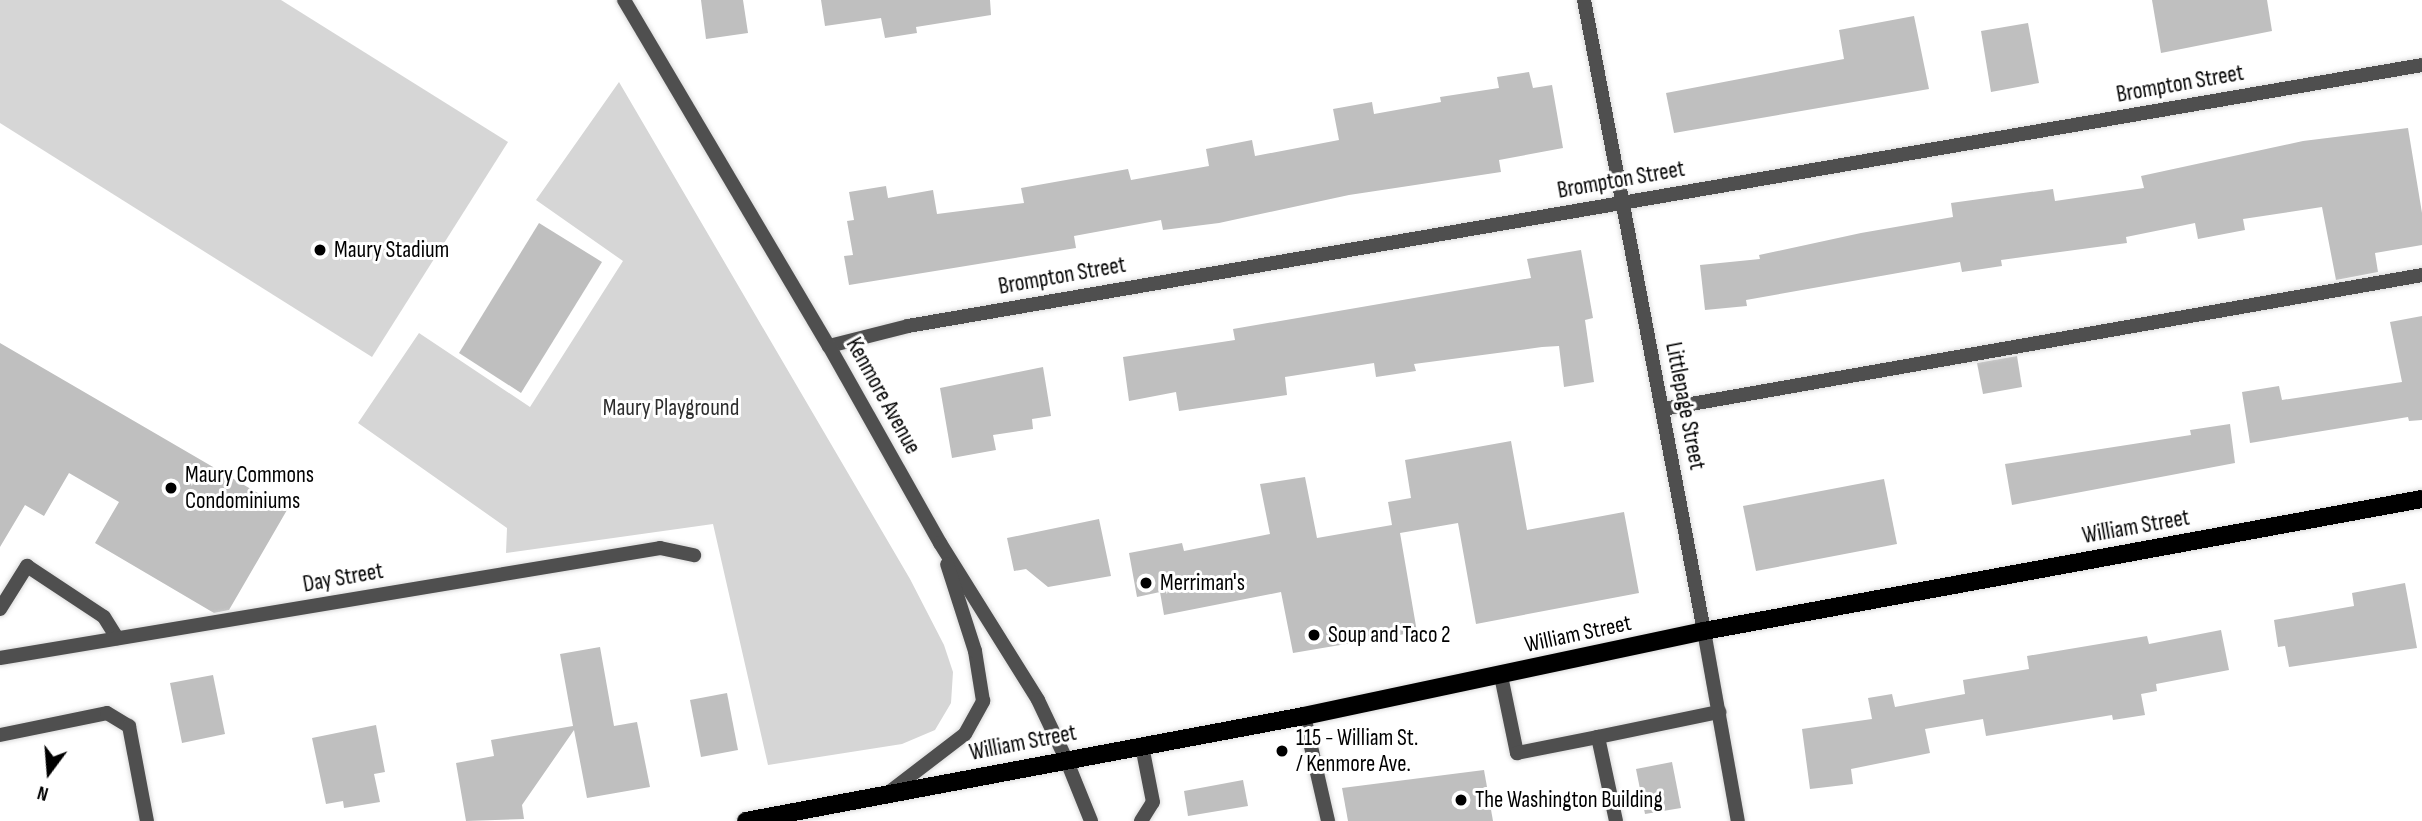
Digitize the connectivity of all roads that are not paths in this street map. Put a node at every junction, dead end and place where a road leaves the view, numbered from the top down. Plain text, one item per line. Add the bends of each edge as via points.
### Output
1 (624, 0) edge
2 (1584, 0) edge
3 (2422, 65) edge
4 (1623, 203) junction
5 (2422, 275) edge
6 (829, 346) junction
7 (1663, 409) junction
8 (2422, 499) edge
9 (940, 542) junction
10 (694, 555) dead end
11 (0, 609) edge
12 (1704, 631) junction
13 (117, 638) junction
14 (0, 657) edge
15 (1502, 676) junction
16 (1719, 712) junction
17 (1304, 716) junction
18 (0, 735) edge
19 (1598, 737) junction
20 (1142, 747) junction
21 (1066, 759) junction
22 (888, 793) junction
23 (147, 821) edge
24 (746, 821) edge
25 (1091, 821) edge
26 (1141, 821) edge
27 (1328, 821) edge
28 (1616, 821) edge
29 (1738, 821) edge

1 - 6 street, Kenmore Avenue
2 - 4 street, Littlepage Street
3 - 4 street, Brompton Street
4 - 6 street, Brompton Street via 908,326
4 - 7 street, Littlepage Street
5 - 7 street
6 - 9 street, Kenmore Avenue
7 - 12 street, Littlepage Street
8 - 12 main road, William Street
9 - 21 street, Kenmore Avenue via 1038,700
9 - 22 street via 975,651 983,701 965,734
10 - 13 street, Day Street via 660,548
11 - 13 street via 27,566 104,617
12 - 15 main road, William Street
12 - 16 street, Littlepage Street
13 - 14 street, Day Street
15 - 17 main road, William Street
15 - 19 street via 1517,753
16 - 19 street
16 - 29 street, Littlepage Street
17 - 20 main road, William Street
17 - 27 street
18 - 23 street via 107,713 129,726
19 - 28 street
20 - 21 main road, William Street
20 - 26 street via 1153,802
21 - 22 main road, William Street
21 - 25 street, Kenmore Avenue
22 - 24 main road, William Street

